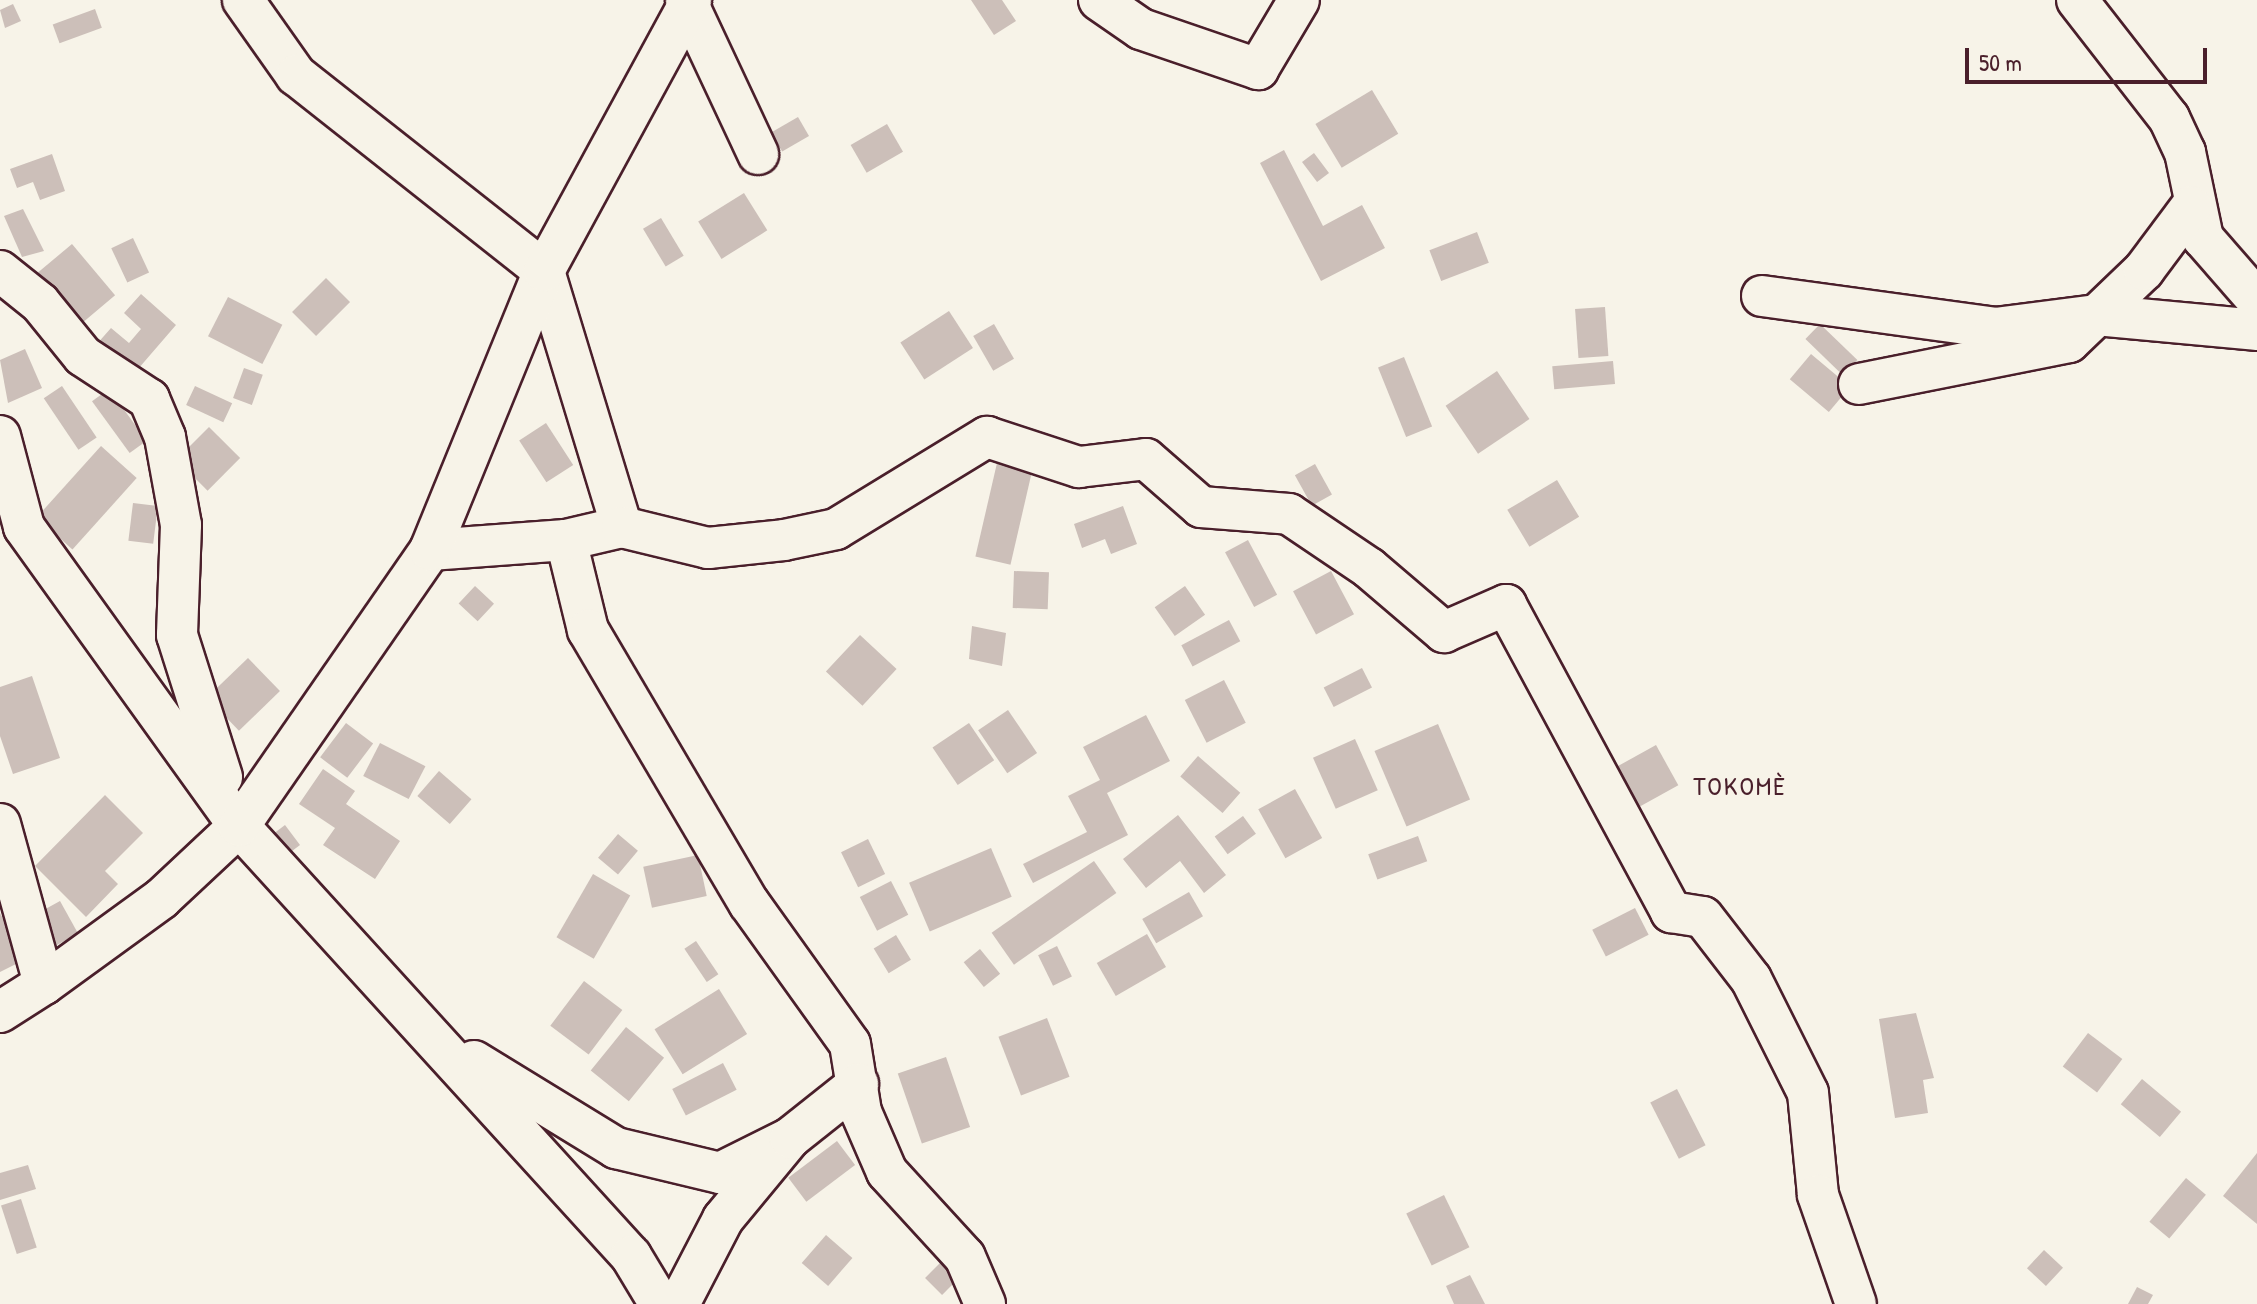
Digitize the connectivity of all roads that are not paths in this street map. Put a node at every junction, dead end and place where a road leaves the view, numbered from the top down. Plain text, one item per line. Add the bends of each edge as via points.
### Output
1 (243, 0) edge
2 (1099, 0) edge
3 (1299, 0) edge
4 (2077, 0) edge
5 (688, 1) edge
6 (758, 154) dead end
7 (2191, 207) junction
8 (0, 271) edge
9 (544, 271) junction
10 (1762, 296) dead end
11 (2257, 300) edge
12 (2096, 315) junction
13 (2257, 330) edge
14 (1859, 384) dead end
15 (0, 436) edge
16 (622, 527) junction
17 (12, 540) edge
18 (566, 540) junction
19 (430, 550) junction
20 (0, 824) edge
21 (239, 826) junction
22 (44, 984) junction
23 (0, 1012) edge
24 (422, 1026) junction
25 (858, 1084) junction
26 (790, 1138) junction
27 (660, 1304) edge
28 (679, 1304) edge
29 (985, 1304) edge
30 (1856, 1304) edge

1 - 9 street via 306,84
2 - 3 street via 1141,29 1258,69
4 - 7 street via 2169,118 2185,152
5 - 6 street
5 - 9 street
7 - 11 street via 2203,238
7 - 12 street via 2144,270
8 - 21 street via 40,303 83,356 149,399 165,437 181,525 177,635
9 - 16 street
9 - 19 street
10 - 12 street via 1995,328
12 - 13 street
12 - 14 street via 2069,342
15 - 17 street
16 - 18 street
16 - 30 street via 708,548 836,529 987,437 1061,465 1146,459 1201,507 1289,514 1369,568 1444,632 1506,605 1671,912 1703,917 1751,979 1808,1093 1818,1195
17 - 21 street
18 - 19 street
18 - 25 street via 588,630 749,903 850,1044
19 - 21 street
20 - 22 street
21 - 22 street via 161,899
21 - 24 street
22 - 23 street
24 - 26 street via 616,1148 720,1173
24 - 27 street via 631,1256
25 - 26 street
25 - 29 street via 861,1112 887,1172 965,1257
26 - 28 street via 723,1219

